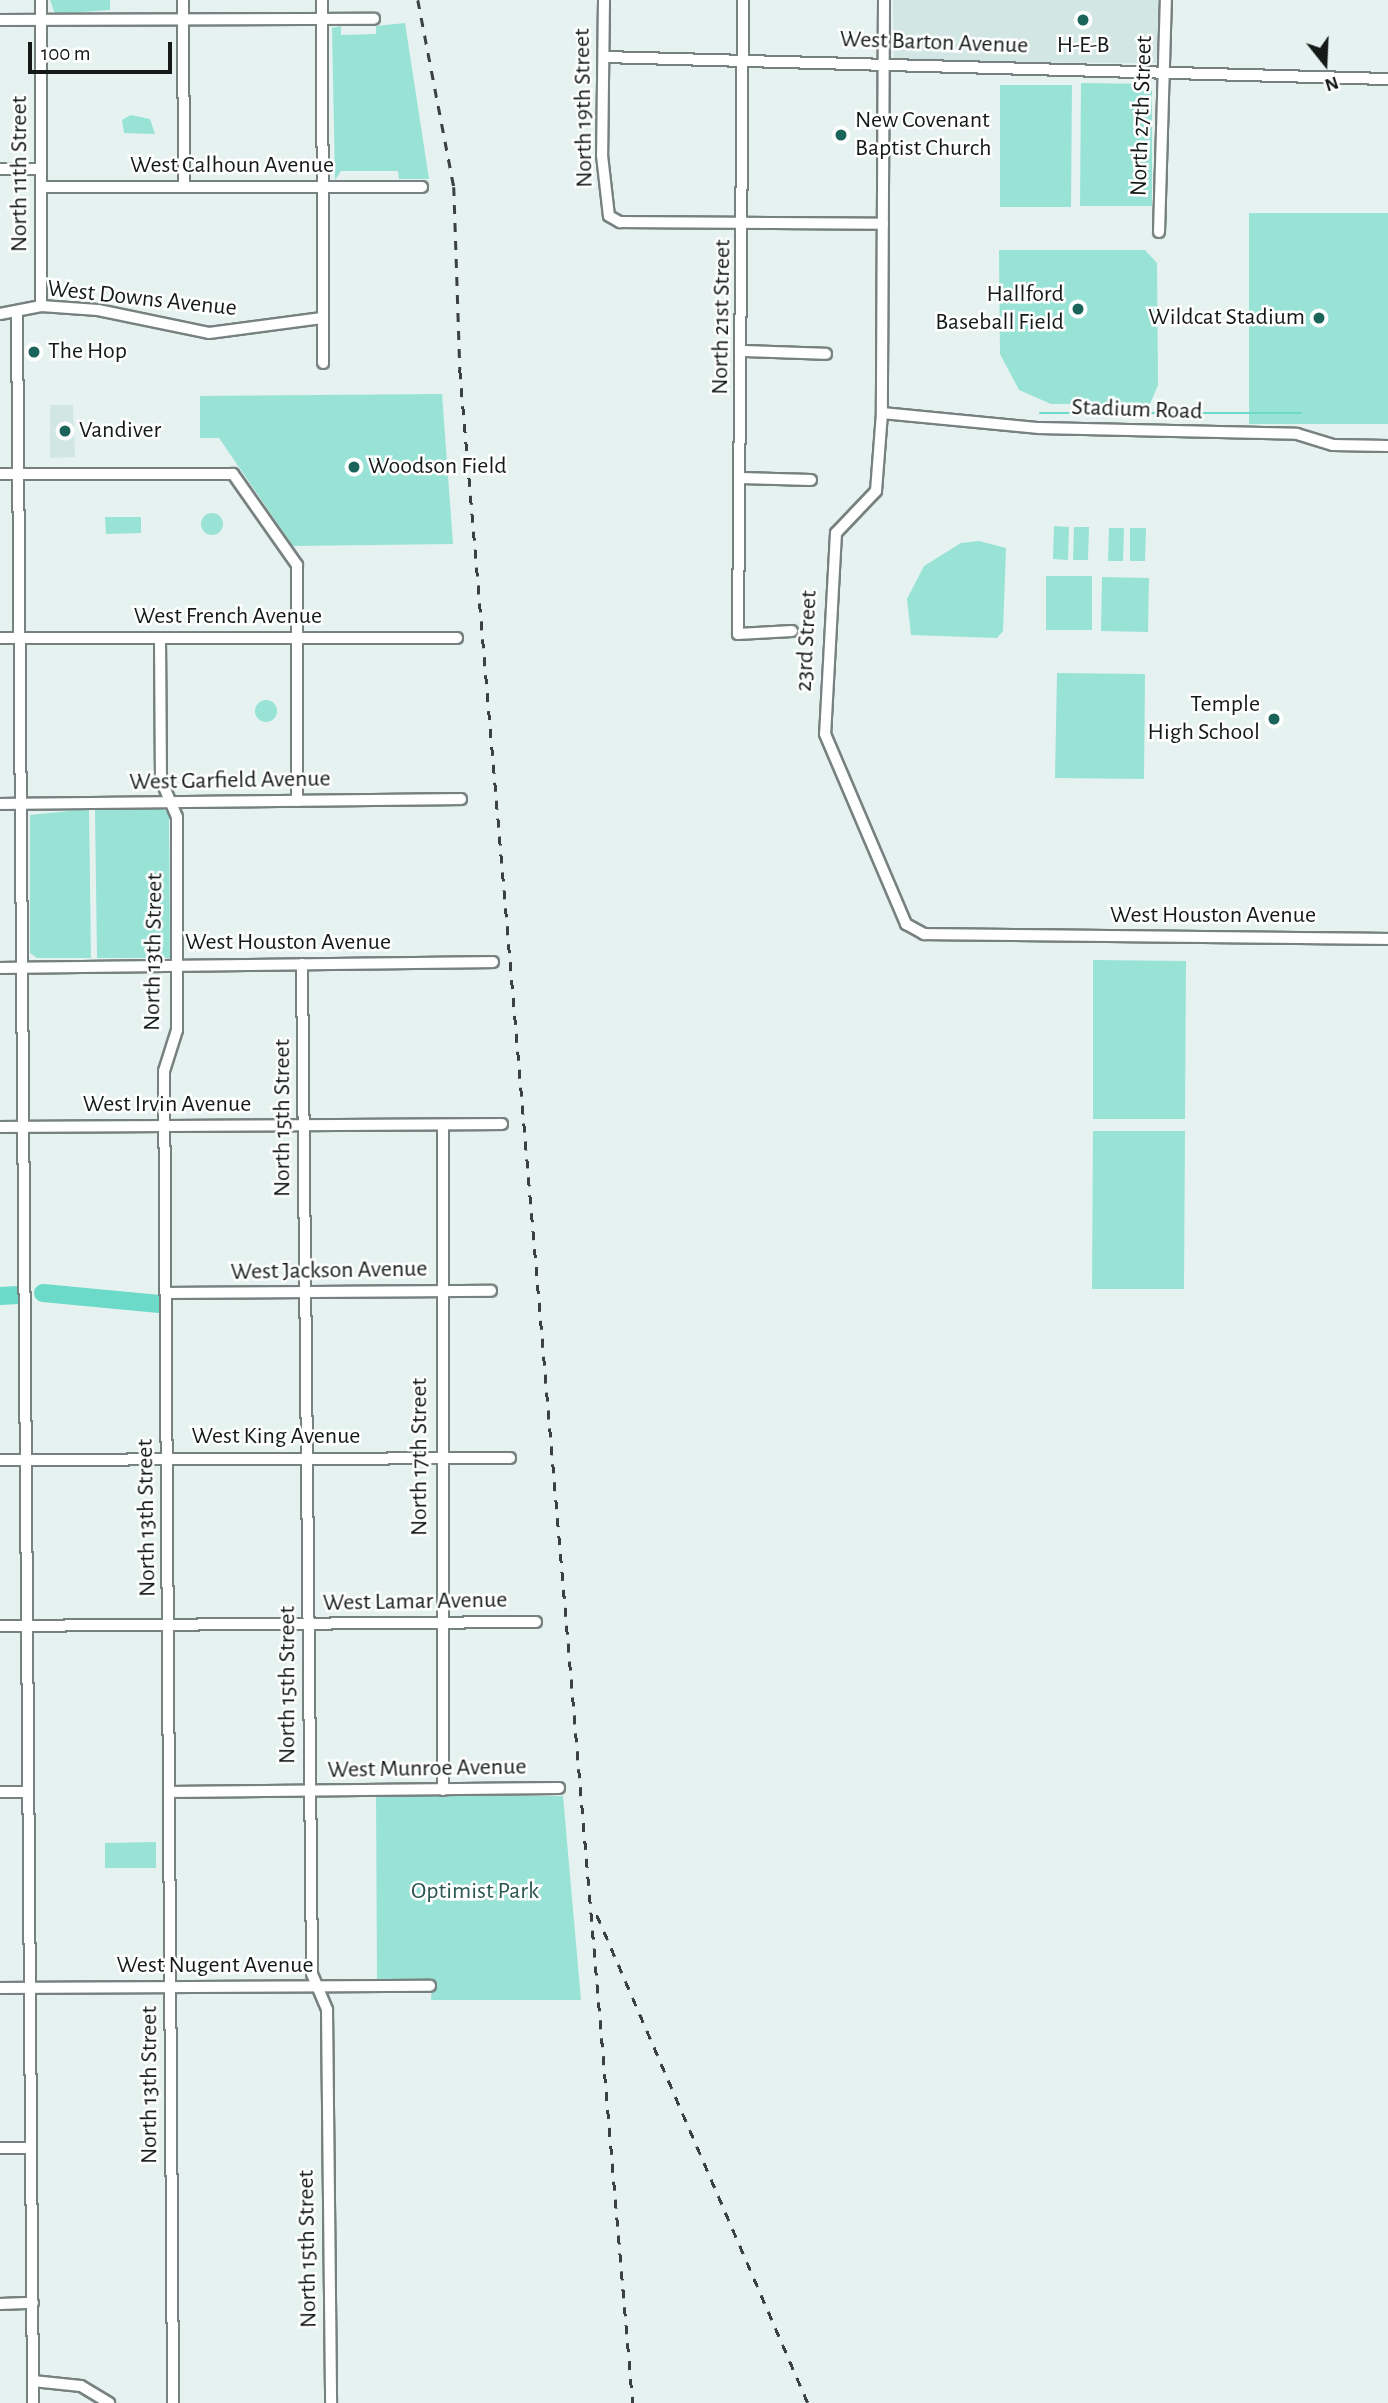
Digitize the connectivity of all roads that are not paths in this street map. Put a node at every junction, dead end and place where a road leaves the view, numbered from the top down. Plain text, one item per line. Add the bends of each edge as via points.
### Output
1 (41, 0) edge
2 (183, 0) edge
3 (322, 0) edge
4 (604, 0) edge
5 (743, 0) edge
6 (884, 0) edge
7 (1166, 0) edge
8 (322, 19) junction
9 (374, 19) dead end
10 (0, 20) edge
11 (41, 20) junction
12 (183, 20) junction
13 (604, 57) junction
14 (743, 57) junction
15 (884, 63) junction
16 (1165, 69) junction
17 (1388, 79) edge
18 (0, 169) edge
19 (41, 169) junction
20 (41, 187) junction
21 (184, 187) junction
22 (323, 187) junction
23 (422, 187) dead end
24 (744, 221) junction
25 (883, 224) junction
26 (1159, 232) dead end
27 (41, 306) junction
28 (0, 314) edge
29 (16, 314) junction
30 (322, 318) junction
31 (742, 351) junction
32 (826, 354) dead end
33 (323, 363) dead end
34 (883, 413) junction
35 (1388, 446) edge
36 (0, 474) edge
37 (20, 474) junction
38 (741, 478) junction
39 (811, 480) dead end
40 (792, 631) dead end
41 (296, 637) junction
42 (0, 638) edge
43 (22, 638) junction
44 (160, 638) junction
45 (457, 638) dead end
46 (461, 799) dead end
47 (297, 801) junction
48 (169, 803) junction
49 (0, 804) edge
50 (22, 804) junction
51 (1038, 936) joint
52 (1388, 939) edge
53 (493, 962) dead end
54 (177, 964) junction
55 (302, 964) junction
56 (0, 968) edge
57 (23, 968) junction
58 (502, 1124) dead end
59 (304, 1125) junction
60 (443, 1125) junction
61 (164, 1126) junction
62 (0, 1127) edge
63 (26, 1127) junction
64 (440, 1291) junction
65 (491, 1291) dead end
66 (305, 1292) junction
67 (167, 1293) junction
68 (441, 1456) junction
69 (306, 1457) junction
70 (510, 1458) dead end
71 (166, 1459) junction
72 (0, 1460) edge
73 (26, 1460) junction
74 (537, 1622) dead end
75 (442, 1623) junction
76 (309, 1624) junction
77 (169, 1625) junction
78 (0, 1626) edge
79 (26, 1626) junction
80 (559, 1788) dead end
81 (443, 1790) junction
82 (0, 1792) edge
83 (26, 1792) junction
84 (169, 1792) junction
85 (309, 1792) junction
86 (430, 1986) dead end
87 (30, 1987) junction
88 (170, 1987) junction
89 (320, 1987) junction
90 (0, 1988) edge
91 (0, 2148) edge
92 (32, 2148) junction
93 (33, 2303) junction
94 (0, 2304) edge
95 (33, 2381) junction
96 (33, 2403) edge
97 (109, 2403) edge
98 (173, 2403) edge
99 (331, 2403) edge

1 - 11 street, North 11th Street
2 - 12 street
3 - 8 street
4 - 13 street, North 19th Street
5 - 14 street, North 21st Street
6 - 15 street, 23rd Street
7 - 16 street, North 27th Street
8 - 9 street
8 - 12 street
8 - 22 street
10 - 11 street
11 - 12 street
11 - 19 street, North 11th Street
12 - 21 street
13 - 14 street, West Barton Avenue
13 - 24 street, North 19th Street via 602,155 609,216 620,222
14 - 15 street, West Barton Avenue
14 - 24 street, North 21st Street
15 - 16 street, West Barton Avenue
15 - 25 street, 23rd Street
16 - 17 street, West Barton Avenue via 1238,78
16 - 26 street, North 27th Street
18 - 19 street
19 - 20 street, North 11th Street
20 - 21 street, West Calhoun Avenue
20 - 27 street, North 11th Street
21 - 22 street, West Calhoun Avenue
22 - 23 street, West Calhoun Avenue
22 - 30 street
24 - 25 street
24 - 31 street, North 21st Street
25 - 34 street, 23rd Street
27 - 29 street, West Downs Avenue
27 - 30 street, West Downs Avenue via 116,313 209,333
28 - 29 street, West Downs Avenue
29 - 37 street
30 - 33 street
31 - 32 street
31 - 38 street, North 21st Street
34 - 35 street, Stadium Road via 1039,428 1297,434 1333,445
34 - 51 street, 23rd Street via 876,491 836,534 825,734 906,924 924,934
36 - 37 street
37 - 41 street via 233,474 297,565
37 - 43 street
38 - 39 street
38 - 40 street, North 21st Street via 738,634
41 - 44 street, West French Avenue
41 - 45 street, West French Avenue
41 - 47 street
42 - 43 street, West French Avenue
43 - 44 street, West French Avenue
43 - 50 street
44 - 48 street, North 13th Street via 161,779
46 - 47 street, West Garfield Avenue
47 - 48 street, West Garfield Avenue
48 - 50 street, West Garfield Avenue
48 - 54 street, North 13th Street via 177,817
49 - 50 street, West Garfield Avenue
50 - 57 street
51 - 52 street, West Houston Avenue
53 - 55 street, West Houston Avenue
54 - 55 street, West Houston Avenue
54 - 57 street, West Houston Avenue
54 - 61 street, North 13th Street via 177,1030 164,1071
55 - 59 street, North 15th Street
56 - 57 street, West Houston Avenue
57 - 63 street
58 - 60 street, West Irvin Avenue
59 - 60 street, West Irvin Avenue
59 - 61 street, West Irvin Avenue
59 - 66 street, North 15th Street
60 - 64 street, North 17th Street
61 - 63 street, West Irvin Avenue
61 - 67 street, North 13th Street
62 - 63 street, West Irvin Avenue
63 - 73 street
64 - 65 street, West Jackson Avenue
64 - 66 street, West Jackson Avenue
64 - 68 street, North 17th Street
66 - 67 street, West Jackson Avenue
66 - 69 street, North 15th Street
67 - 71 street, North 13th Street
68 - 69 street, West King Avenue
68 - 70 street, West King Avenue
68 - 75 street, North 17th Street
69 - 71 street, West King Avenue
69 - 76 street, North 15th Street
71 - 73 street, West King Avenue
71 - 77 street, North 13th Street
72 - 73 street, West King Avenue
73 - 79 street
74 - 75 street, West Lamar Avenue
75 - 76 street, West Lamar Avenue
75 - 81 street, North 17th Street
76 - 77 street, West Lamar Avenue
76 - 85 street, North 15th Street
77 - 79 street, West Lamar Avenue
77 - 84 street, North 13th Street
78 - 79 street, West Lamar Avenue
79 - 83 street
80 - 81 street, West Munroe Avenue
81 - 85 street, West Munroe Avenue
82 - 83 street
83 - 87 street
84 - 85 street, West Munroe Avenue
84 - 88 street, North 13th Street
85 - 89 street, North 15th Street via 312,1974
86 - 89 street, West Nugent Avenue
87 - 88 street, West Nugent Avenue
87 - 90 street, West Nugent Avenue
87 - 92 street
88 - 89 street, West Nugent Avenue
88 - 98 street, North 13th Street
89 - 99 street, North 15th Street via 327,2010
91 - 92 street
92 - 93 street
93 - 94 street
93 - 95 street
95 - 96 street
95 - 97 street via 81,2386

